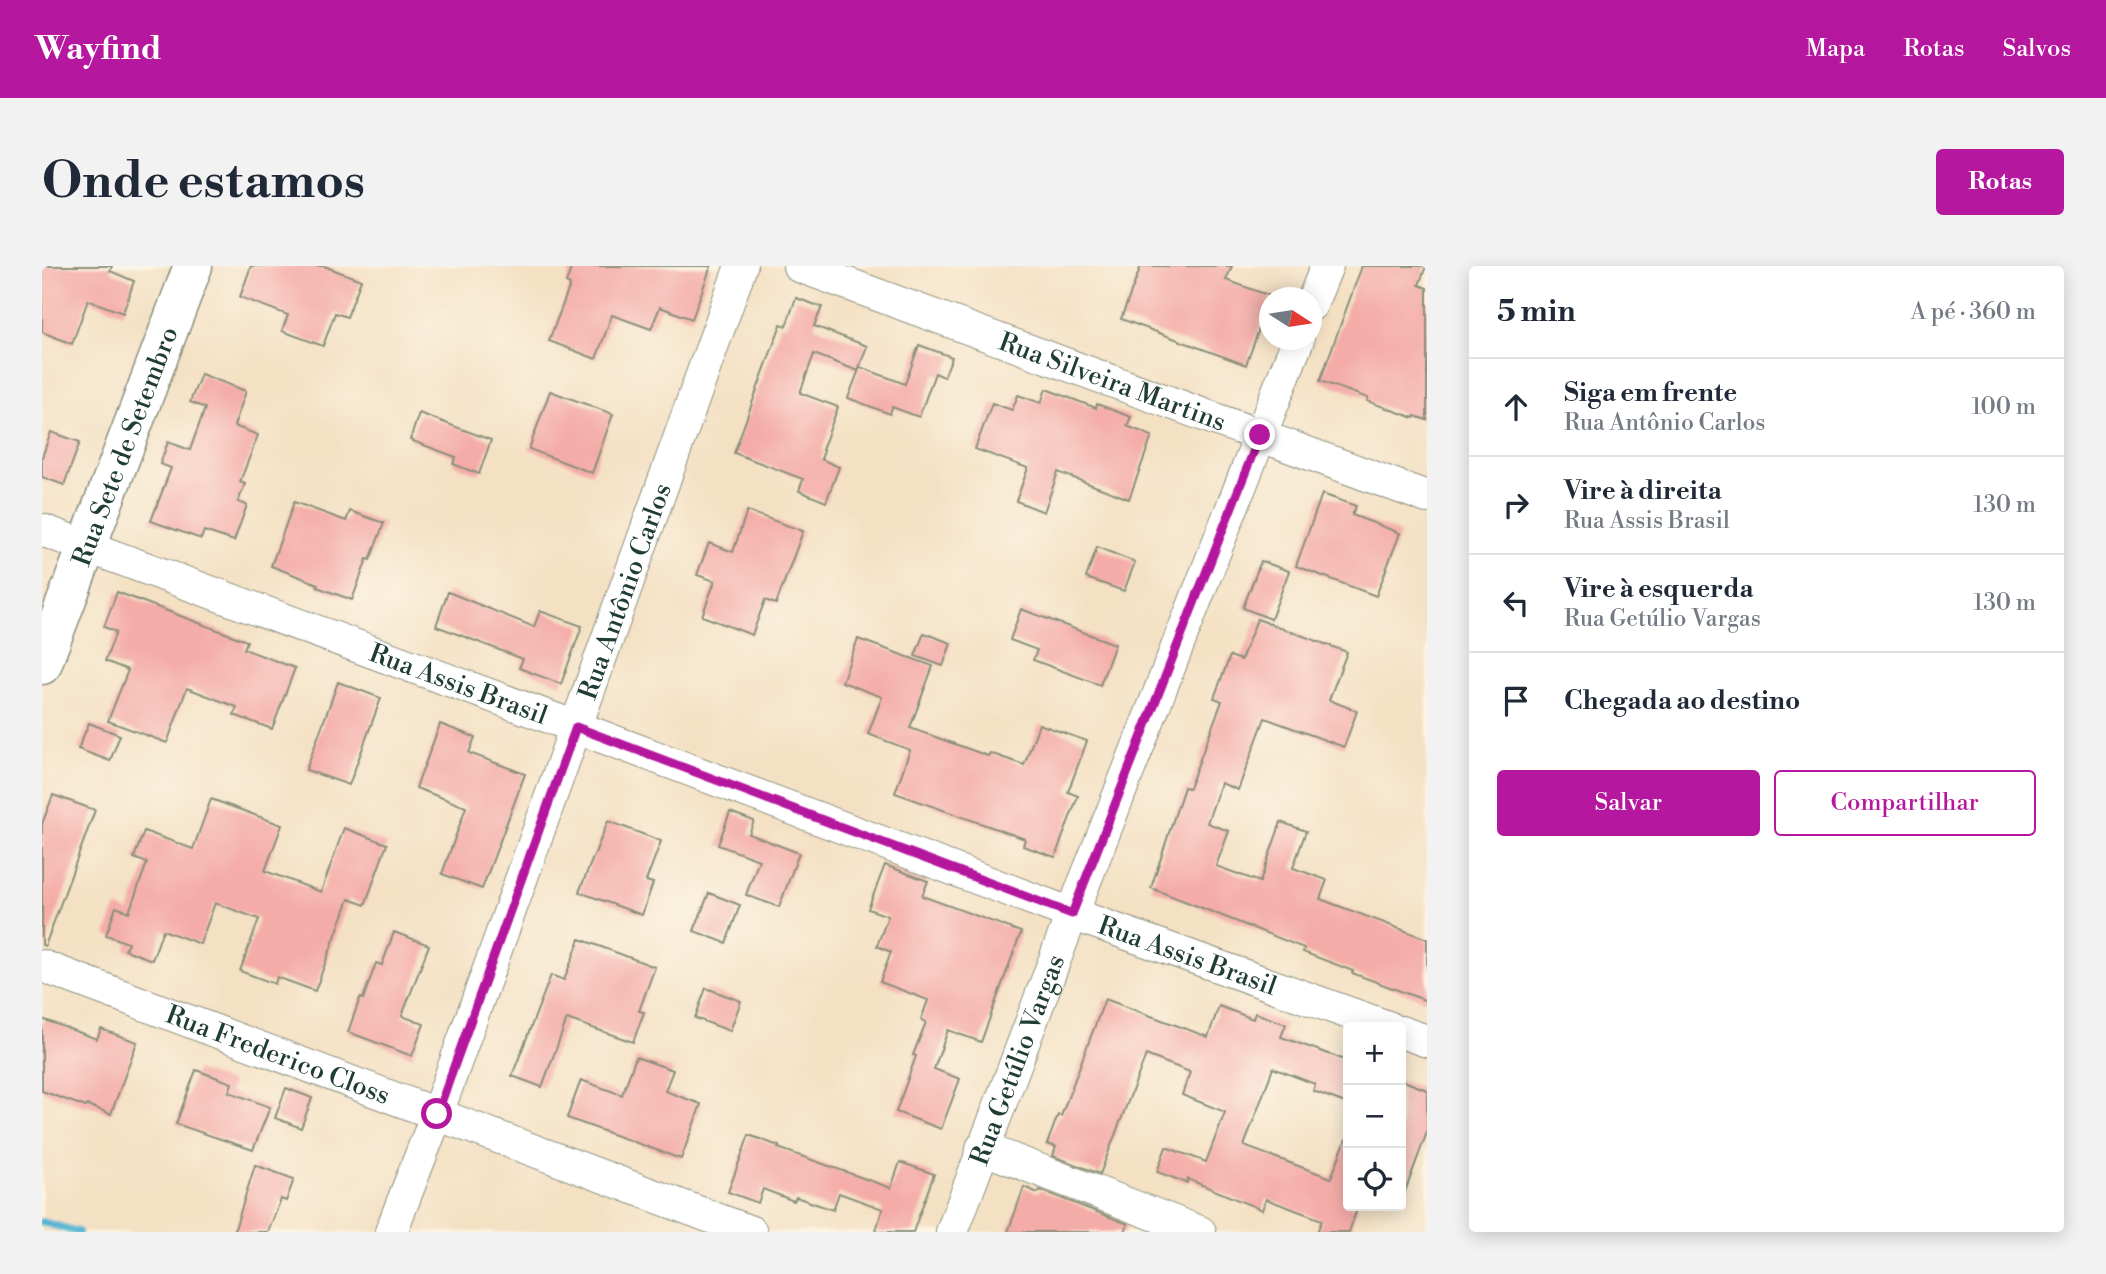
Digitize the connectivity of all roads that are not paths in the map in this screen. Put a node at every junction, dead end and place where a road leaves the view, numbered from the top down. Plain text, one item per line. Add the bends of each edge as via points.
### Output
1 (193, 266) edge
2 (741, 266) edge
3 (799, 266) edge
4 (1327, 266) edge
5 (1318, 287) edge
6 (1294, 350) edge
7 (1260, 435) junction
8 (1427, 498) edge
9 (42, 530) edge
10 (86, 547) junction
11 (42, 665) edge
12 (576, 727) junction
13 (1072, 914) junction
14 (42, 966) edge
15 (1374, 1022) edge
16 (1406, 1034) edge
17 (1427, 1041) edge
18 (437, 1114) junction
19 (982, 1148) junction
20 (391, 1232) edge
21 (751, 1232) edge
22 (952, 1232) edge
23 (1200, 1232) edge

1 - 10 street, Rua Sete de Setembro
2 - 12 street, Rua Antônio Carlos
3 - 7 street, Rua Silveira Martins
4 - 5 street
6 - 7 street, Rua Getúlio Vargas
7 - 8 street, Rua Silveira Martins
7 - 13 street, Rua Getúlio Vargas
9 - 10 street, Rua Assis Brasil
10 - 11 street, Rua Sete de Setembro
10 - 12 street, Rua Assis Brasil
12 - 13 street, Rua Assis Brasil
12 - 18 street, Rua Antônio Carlos
13 - 15 street, Rua Assis Brasil
13 - 19 street, Rua Getúlio Vargas
14 - 18 street, Rua Frederico Closs
16 - 17 street
18 - 20 street, Rua Antônio Carlos
18 - 21 street, Rua Frederico Closs
19 - 22 street, Rua Getúlio Vargas
19 - 23 street

